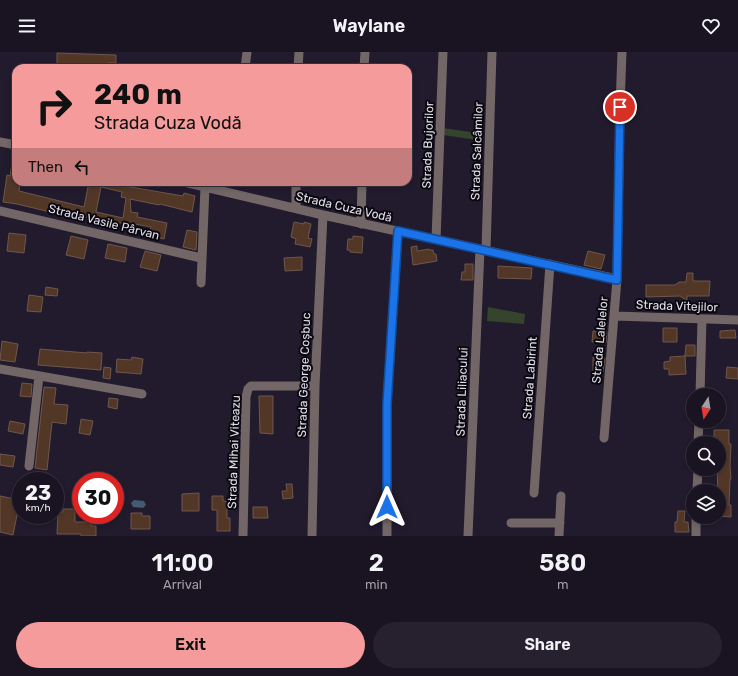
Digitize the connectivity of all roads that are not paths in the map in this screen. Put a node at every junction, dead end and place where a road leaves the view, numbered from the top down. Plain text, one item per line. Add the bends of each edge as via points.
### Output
1 (247, 52) edge
2 (299, 52) edge
3 (365, 52) edge
4 (443, 52) edge
5 (492, 52) edge
6 (622, 52) edge
7 (246, 64) edge
8 (298, 64) edge
9 (364, 64) edge
10 (0, 142) edge
11 (12, 144) edge
12 (201, 186) edge
13 (296, 186) edge
14 (362, 186) edge
15 (205, 187) junction
16 (296, 208) junction
17 (0, 211) edge
18 (323, 215) junction
19 (361, 224) junction
20 (398, 231) junction
21 (436, 239) junction
22 (483, 250) junction
23 (201, 258) junction
24 (550, 264) junction
25 (617, 280) junction
26 (201, 283) dead end
27 (614, 316) junction
28 (702, 319) junction
29 (738, 320) edge
30 (0, 369) edge
31 (39, 376) junction
32 (315, 386) junction
33 (700, 388) edge
34 (142, 394) dead end
35 (604, 438) dead end
36 (29, 466) dead end
37 (534, 492) dead end
38 (561, 496) dead end
39 (511, 523) dead end
40 (560, 523) junction
41 (696, 524) edge
42 (243, 536) edge
43 (312, 536) edge
44 (387, 536) edge
45 (468, 536) edge
46 (559, 536) edge
47 (696, 536) edge

1 - 7 street
2 - 8 street
3 - 9 street
4 - 21 street, Strada Bujorilor
5 - 22 street, Strada Salcâmilor
6 - 25 street, Strada Lalelelor
10 - 11 street
12 - 15 street, Strada Cuza Vodă
13 - 16 street
14 - 19 street
15 - 16 street, Strada Cuza Vodă
15 - 23 street
16 - 18 street, Strada Cuza Vodă
17 - 23 street, Strada Vasile Pârvan
18 - 19 street, Strada Cuza Vodă
18 - 32 street, Strada George Coșbuc
19 - 20 street, Strada Cuza Vodă
20 - 21 street, Strada Cuza Vodă
20 - 44 street via 387,404
21 - 22 street, Strada Cuza Vodă
22 - 24 street, Strada Cuza Vodă
22 - 45 street, Strada Liliacului
23 - 26 street
24 - 25 street, Strada Cuza Vodă
24 - 37 street, Strada Labirint
25 - 27 street, Strada Lalelelor
27 - 28 street, Strada Vitejilor
27 - 35 street, Strada Lalelelor
28 - 29 street, Strada Vitejilor
28 - 33 street
30 - 31 street
31 - 34 street
31 - 36 street
32 - 42 street, Strada Mihai Viteazu via 248,388
32 - 43 street, Strada George Coșbuc
38 - 40 street
39 - 40 street
40 - 46 street
41 - 47 street

